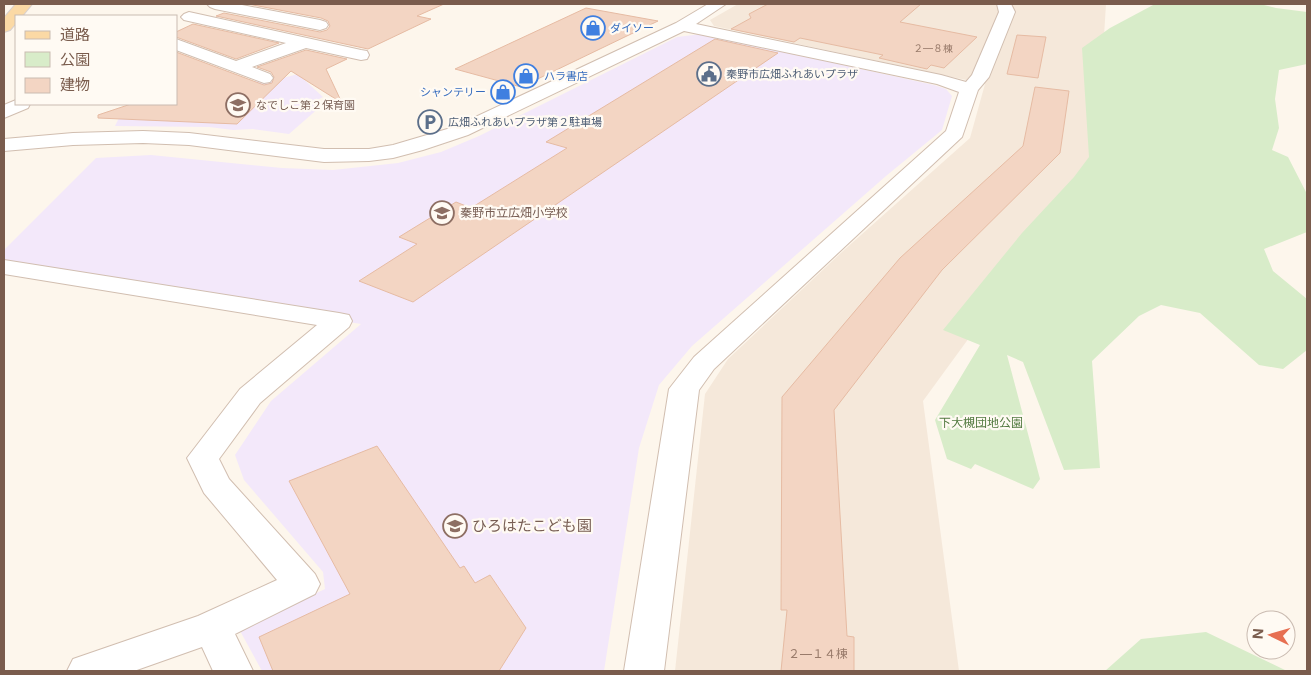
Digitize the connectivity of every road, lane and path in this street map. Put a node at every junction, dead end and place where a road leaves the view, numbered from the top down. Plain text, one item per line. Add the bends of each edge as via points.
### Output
1 (24, 4) edge
2 (214, 4) edge
3 (718, 4) edge
4 (1004, 4) edge
5 (182, 20) edge
6 (320, 25) dead end
7 (682, 26) junction
8 (4, 28) edge
9 (302, 43) junction
10 (178, 45) edge
11 (361, 55) dead end
12 (236, 67) junction
13 (264, 78) dead end
14 (969, 89) junction
15 (19, 105) edge
16 (4, 112) edge
17 (4, 144) edge
18 (4, 267) edge
19 (212, 627) junction
20 (87, 671) edge
21 (233, 671) edge
22 (644, 671) edge

1 - 8 main road
2 - 5 street
2 - 6 street
3 - 7 street
4 - 14 street via 1007,12 980,77
5 - 9 street
7 - 14 street via 941,80
7 - 17 street via 461,131 397,151 370,155 323,155 189,139 131,136
9 - 11 street
9 - 12 street
10 - 12 street
12 - 13 street
14 - 22 street via 955,133 704,363 684,389
15 - 16 street
18 - 19 street via 339,321 250,396 203,458 216,485 302,584
19 - 20 street
19 - 21 street

